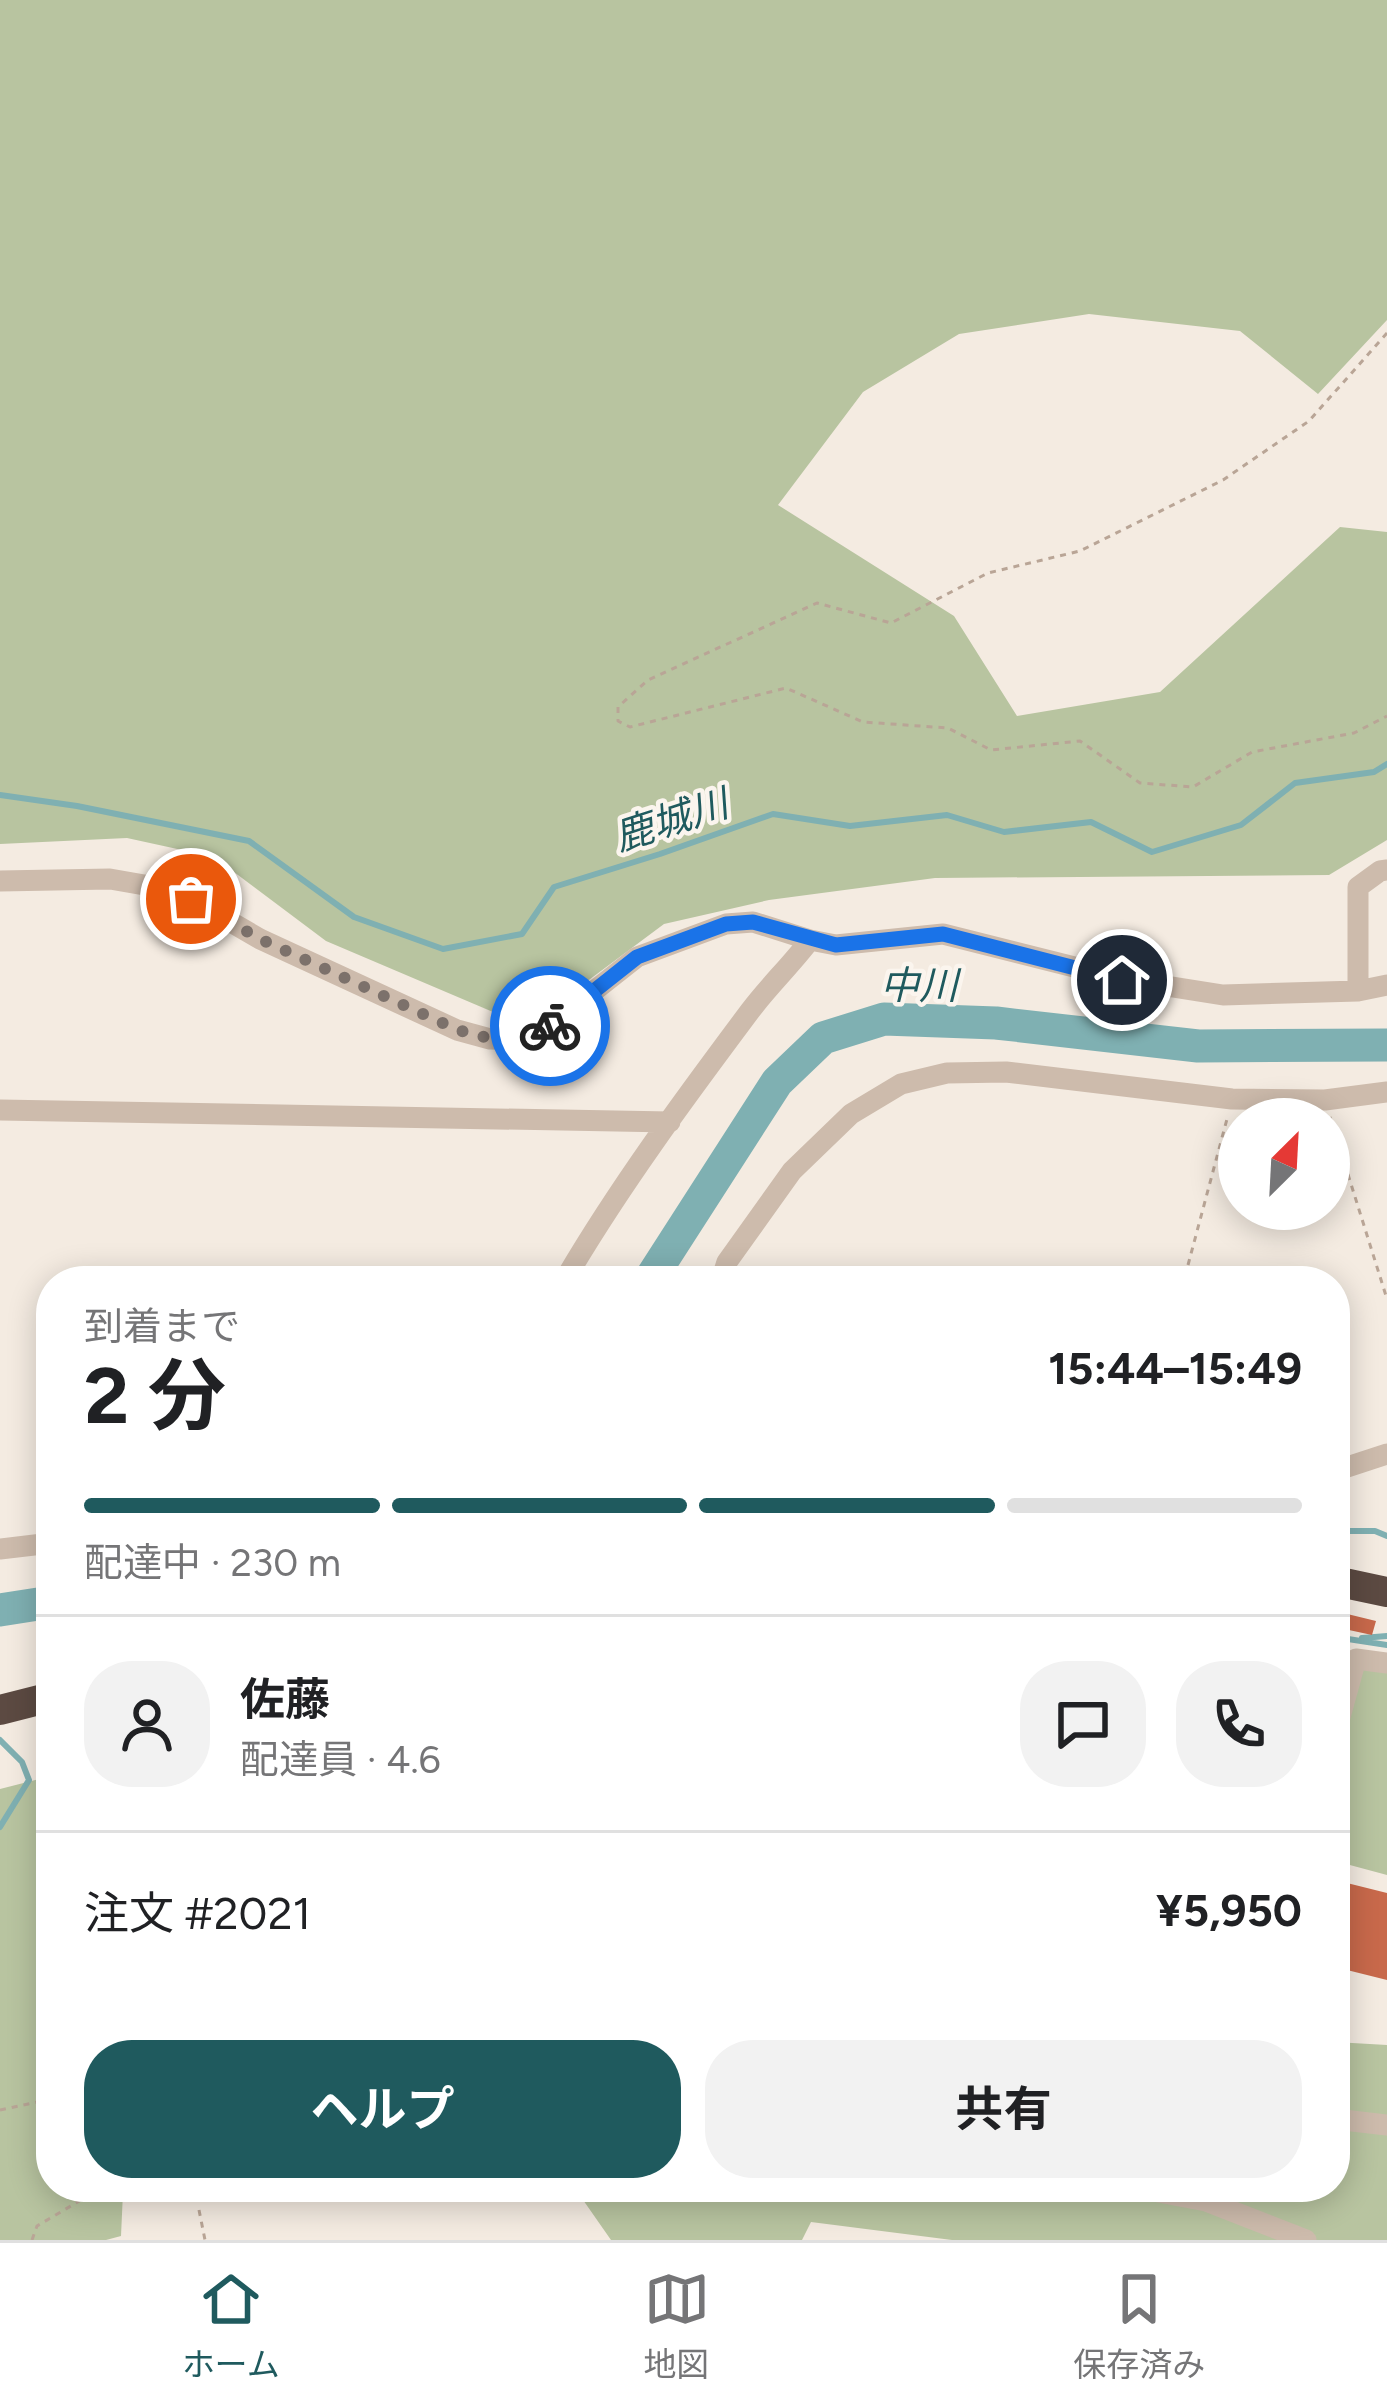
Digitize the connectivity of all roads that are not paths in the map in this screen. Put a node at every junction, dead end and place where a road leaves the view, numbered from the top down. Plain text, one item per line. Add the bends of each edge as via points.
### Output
1 (1387, 870) edge
2 (0, 881) edge
3 (810, 940) junction
4 (1387, 985) edge
5 (1358, 991) junction
6 (1387, 1092) edge
7 (0, 1110) edge
8 (670, 1122) junction
9 (573, 1266) edge
10 (726, 1266) edge
11 (1387, 1454) edge
12 (1350, 1467) edge
13 (36, 1545) edge
14 (0, 1549) edge
15 (1350, 1584) edge
16 (1387, 1592) edge
17 (1387, 1663) edge
18 (1350, 1681) edge
19 (36, 1701) edge
20 (0, 1710) edge
21 (1350, 2121) edge
22 (1387, 2125) edge
23 (1209, 2202) edge
24 (1306, 2240) edge

1 - 5 street via 1358,887
2 - 3 street via 110,879 171,892 490,1039 542,1032 637,957 726,924 753,922
3 - 5 street via 836,945 943,934 1122,980 1223,995
3 - 8 street
4 - 5 street
6 - 10 street via 1232,1100 1006,1072 902,1084 851,1114 792,1171
7 - 8 street
8 - 9 street
11 - 12 street
13 - 14 street
15 - 16 highway
17 - 18 street via 1356,1659
19 - 20 highway
21 - 22 street
23 - 24 street

